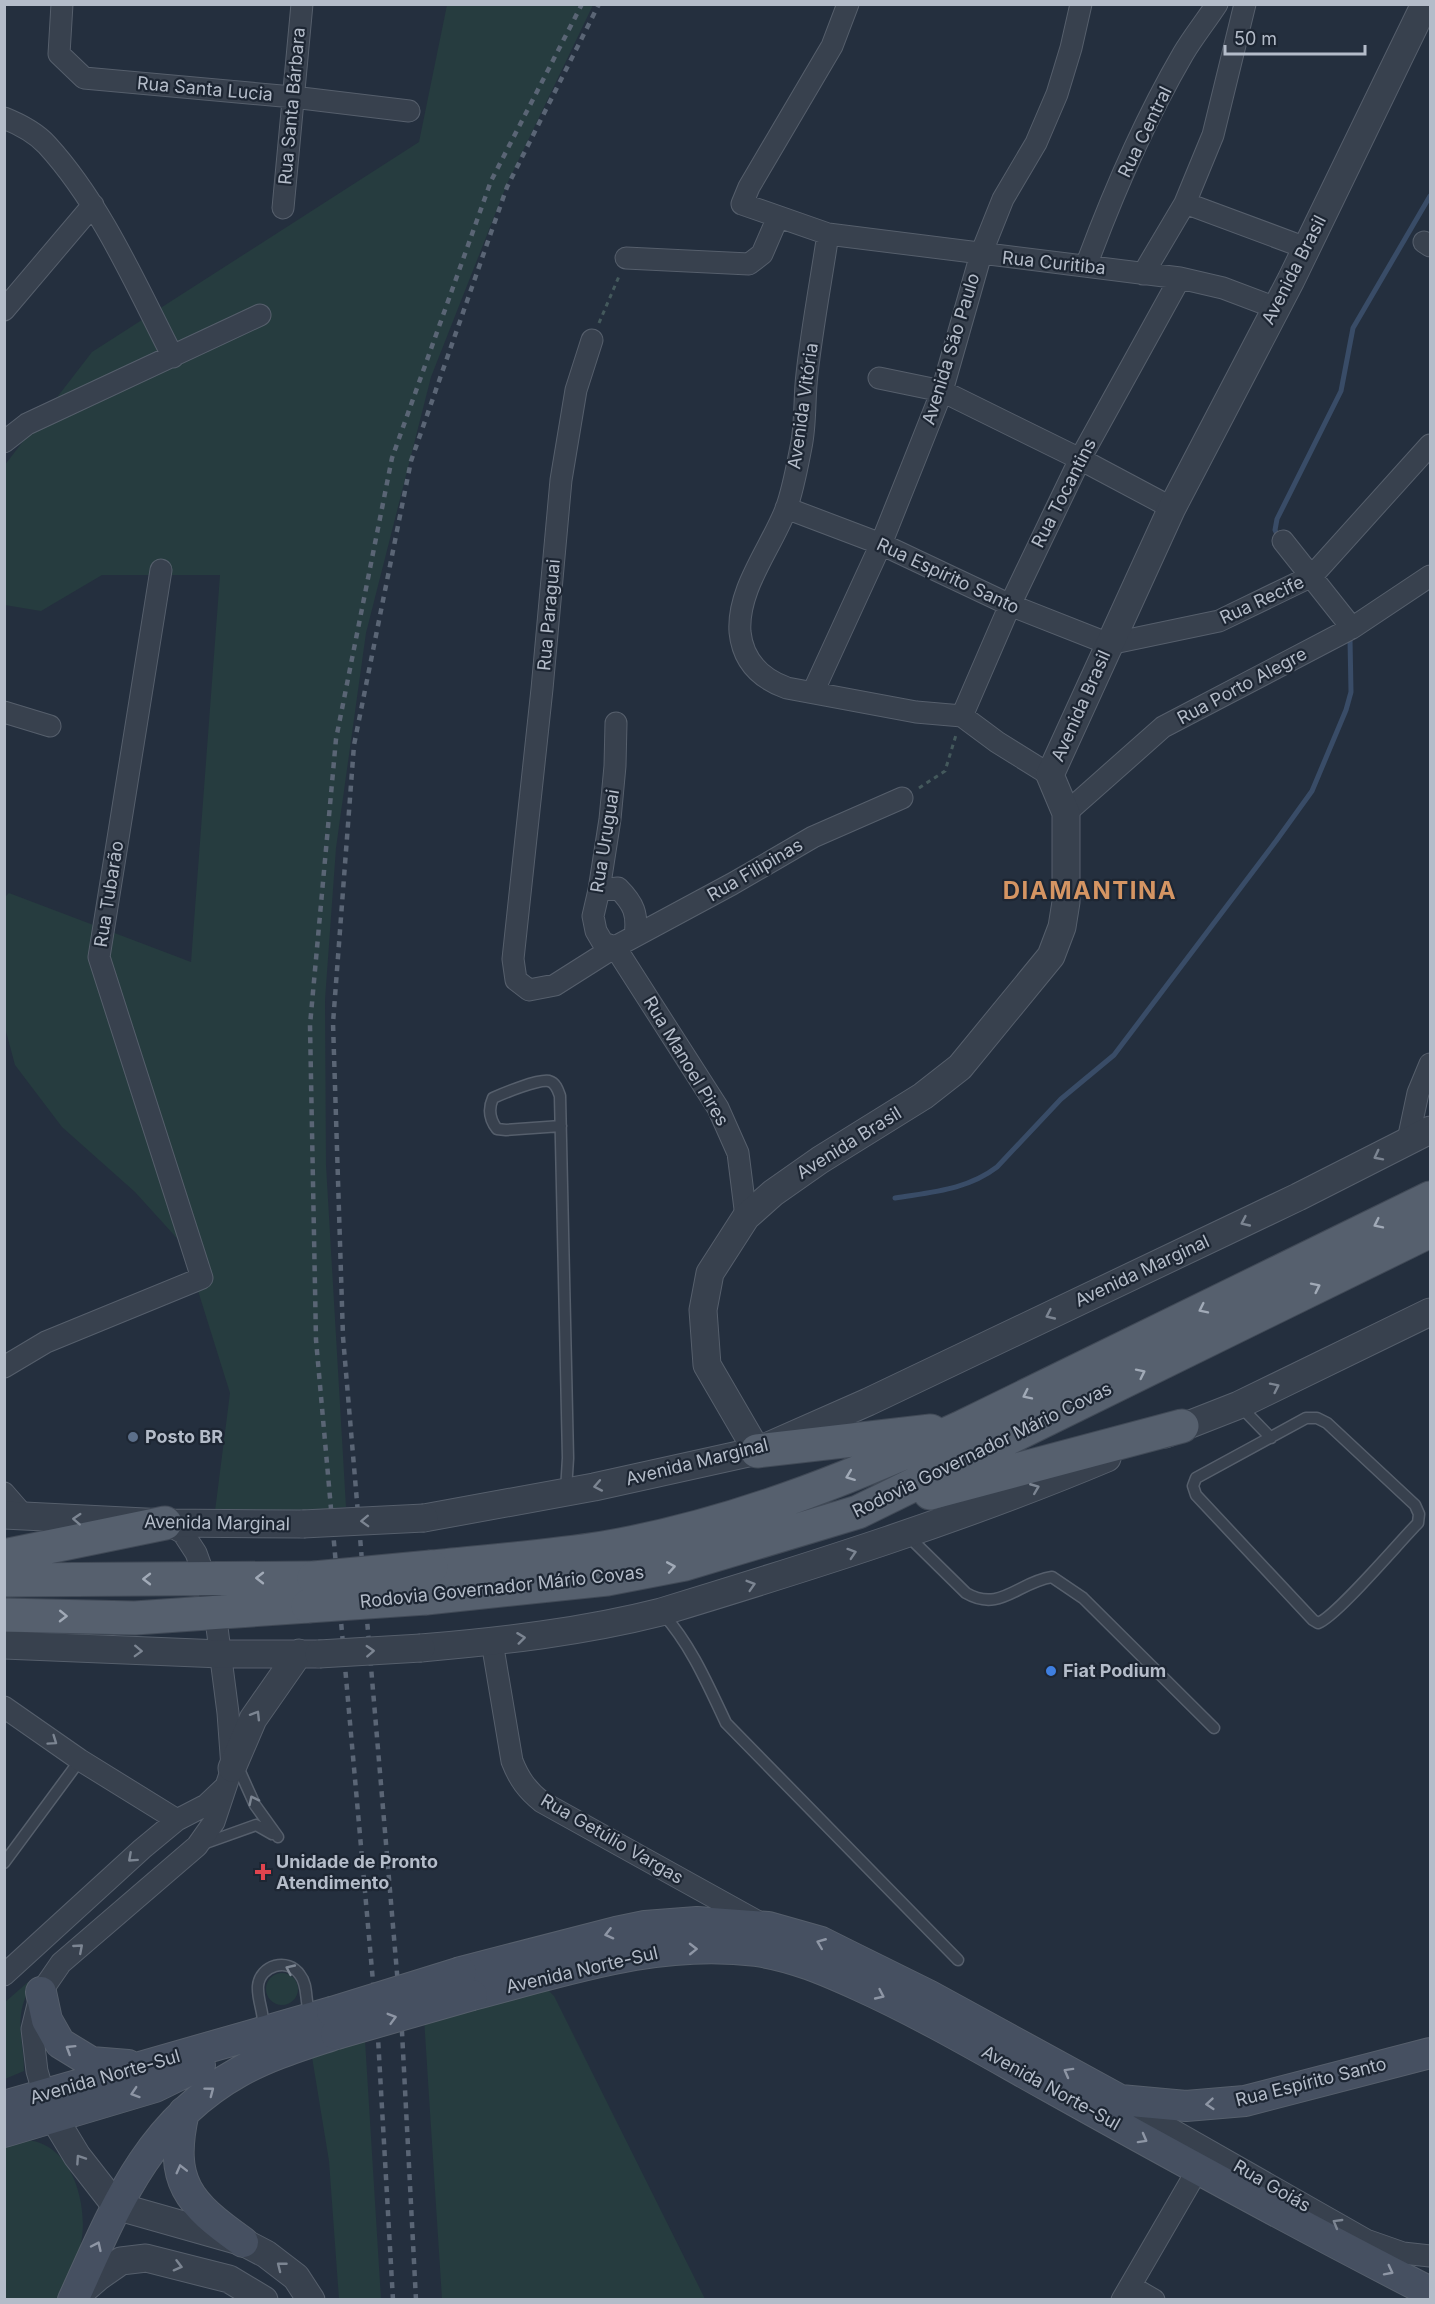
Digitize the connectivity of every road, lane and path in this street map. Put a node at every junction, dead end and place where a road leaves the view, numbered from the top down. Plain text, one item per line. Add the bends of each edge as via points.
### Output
1 (62, 4) edge
2 (302, 4) edge
3 (848, 4) edge
4 (1081, 4) edge
5 (1217, 4) edge
6 (1245, 4) edge
7 (1425, 4) edge
8 (293, 97) junction
9 (409, 111) dead end
10 (4, 118) edge
11 (1185, 203) junction
12 (93, 205) junction
13 (283, 208) dead end
14 (778, 217) junction
15 (828, 234) junction
16 (1306, 248) junction
17 (981, 254) junction
18 (626, 258) joint
19 (1086, 266) junction
20 (1143, 274) junction
21 (1180, 278) junction
22 (1276, 308) junction
23 (4, 310) edge
24 (260, 315) dead end
25 (592, 340) joint
26 (172, 357) junction
27 (879, 378) dead end
28 (942, 391) junction
29 (4, 442) edge
30 (1431, 445) edge
31 (1080, 459) junction
32 (786, 508) junction
33 (1172, 508) junction
34 (1283, 541) dead end
35 (881, 544) junction
36 (162, 570) dead end
37 (1312, 576) junction
38 (1431, 576) edge
39 (1010, 605) junction
40 (1352, 628) junction
41 (1109, 644) junction
42 (813, 692) junction
43 (4, 712) edge
44 (962, 716) junction
45 (616, 723) dead end
46 (50, 726) dead end
47 (1050, 775) junction
48 (902, 798) joint
49 (1066, 813) junction
50 (599, 890) junction
51 (634, 936) junction
52 (615, 947) junction
53 (516, 980) joint
54 (1431, 1064) edge
55 (561, 1126) junction
56 (1419, 1135) edge
57 (1431, 1198) edge
58 (746, 1217) junction
59 (1431, 1231) edge
60 (1431, 1312) edge
61 (4, 1367) edge
62 (1239, 1405) junction
63 (1182, 1426) junction
64 (960, 1428) junction
65 (1271, 1438) junction
66 (757, 1450) junction
67 (566, 1491) junction
68 (4, 1493) edge
69 (858, 1512) junction
70 (14, 1516) edge
71 (165, 1523) junction
72 (906, 1535) junction
73 (4, 1556) edge
74 (205, 1578) junction
75 (4, 1580) edge
76 (429, 1583) junction
77 (311, 1592) junction
78 (215, 1612) junction
79 (661, 1612) junction
80 (4, 1615) edge
81 (492, 1642) junction
82 (4, 1645) edge
83 (221, 1654) junction
84 (309, 1654) junction
85 (4, 1707) edge
86 (1214, 1728) dead end
87 (80, 1760) junction
88 (232, 1771) junction
89 (177, 1820) junction
90 (197, 1846) junction
91 (4, 1863) edge
92 (768, 1927) junction
93 (958, 1960) dead end
94 (4, 1975) edge
95 (467, 1983) junction
96 (41, 1992) junction
97 (327, 2021) junction
98 (252, 2036) junction
99 (1431, 2053) edge
100 (146, 2066) junction
101 (1120, 2100) junction
102 (4, 2106) edge
103 (49, 2107) junction
104 (184, 2112) junction
105 (4, 2132) edge
106 (1198, 2169) junction
107 (116, 2206) junction
108 (243, 2242) junction
109 (1431, 2256) edge
110 (1431, 2292) edge
111 (1126, 2293) edge
112 (73, 2300) edge
113 (264, 2300) edge
114 (311, 2300) edge
115 (1154, 2300) edge

1 - 8 street, Rua Santa Lucia via 59,54 84,78
2 - 8 street, Rua Santa Bárbara
3 - 14 street via 832,46 741,204
4 - 17 street, Avenida São Paulo via 1057,94 1036,143 1003,199
5 - 19 street, Rua Central via 1157,103
6 - 11 street via 1214,135
7 - 16 street, Avenida Brasil
8 - 9 street, Rua Santa Lucia
8 - 13 street, Rua Santa Bárbara
10 - 12 street via 46,143
11 - 16 street
11 - 20 street
12 - 23 street
12 - 26 street
14 - 15 street
14 - 18 street via 762,254 749,264
15 - 17 street, Rua Curitiba
15 - 32 street, Avenida Vitória via 807,372 802,445
16 - 22 street, Avenida Brasil
17 - 19 street, Rua Curitiba
17 - 28 street, Avenida São Paulo
18 - 25 path
19 - 20 street, Rua Curitiba
20 - 21 street, Rua Curitiba
21 - 22 street, Rua Curitiba via 1223,288
21 - 31 street, Rua Tocantins
22 - 33 street, Avenida Brasil
24 - 26 street
25 - 53 street, Rua Paraguai via 576,390 561,480 513,959
26 - 29 street via 27,424
27 - 28 street
28 - 31 street
28 - 35 street, Avenida São Paulo
30 - 37 street, Rua Recife
31 - 33 street
31 - 39 street, Rua Tocantins
32 - 35 street, Rua Espírito Santo
32 - 42 street, Avenida Vitória via 747,592 740,635 757,672 787,688
33 - 41 street, Avenida Brasil
34 - 37 street
35 - 39 street, Rua Espírito Santo
35 - 42 street, Avenida São Paulo
36 - 61 street, Rua Tubarão via 99,957 202,1278 46,1342
37 - 40 street
37 - 41 street, Rua Recife via 1219,621
38 - 40 street, Rua Porto Alegre
39 - 41 street, Rua Espírito Santo
39 - 44 street, Rua Tocantins
40 - 49 street, Rua Porto Alegre via 1163,727
41 - 47 street, Avenida Brasil
42 - 44 street, Avenida Vitória via 916,712
43 - 46 street
44 - 47 street
44 - 48 path via 945,771
45 - 50 street, Rua Uruguai via 615,766
47 - 49 street, Avenida Brasil
48 - 51 street, Rua Filipinas via 813,837
49 - 58 street, Avenida Brasil via 1066,902 1051,956 960,1067 923,1096 820,1160
50 - 51 street via 618,888 628,898 637,918
50 - 52 street, Rua Uruguai via 593,916 596,931 603,943
51 - 52 street, Rua Filipinas
52 - 53 street, Rua Filipinas via 555,985 529,990
52 - 58 street, Rua Manoel Pires via 718,1108 738,1153
54 - 56 street via 1418,1093
55 - 55 lane via 560,1096 549,1081 493,1098 490,1105 492,1123 497,1129
55 - 67 lane
56 -> 66 street, Avenida Marginal via 1298,1197 868,1402
57 -> 64 main road, Rodovia Governador Mário Covas
58 - 66 street, Avenida Brasil via 710,1273 703,1310 707,1365
69 -> 59 main road, Rodovia Governador Mário Covas
62 -> 60 street
62 - 63 street
62 - 65 lane
63 - 69 main road
72 -> 63 street via 1034,1489
64 - 66 main road
64 -> 76 main road, Rodovia Governador Mário Covas via 810,1491 696,1528
65 - 65 lane via 1196,1478 1193,1486 1196,1495 1318,1623 1418,1523 1419,1514 1415,1505 1327,1423 1306,1418
66 -> 67 street, Avenida Marginal
67 -> 71 street, Avenida Marginal, bridge via 424,1518 303,1524
68 - 70 street
76 -> 69 main road, Rodovia Governador Mário Covas via 607,1579 685,1564
71 -> 70 street, Avenida Marginal
71 - 73 main road
71 - 74 street via 183,1533
79 -> 72 street
72 - 86 lane via 978,1600 994,1601 1052,1577 1083,1598
74 -> 75 main road, Rodovia Governador Mário Covas
77 -> 74 main road, Rodovia Governador Mário Covas
74 - 78 street
76 - 77 main road, Rodovia Governador Mário Covas, bridge
77 - 78 main road, Rodovia Governador Mário Covas
80 -> 78 main road, Rodovia Governador Mário Covas via 135,1618
78 - 83 street
81 -> 79 street via 619,1623
79 - 93 lane via 676,1629 705,1678 726,1723
84 -> 81 street, bridge
81 - 92 street, Rua Getúlio Vargas via 512,1761 528,1791
82 -> 83 street
83 - 84 street
83 - 88 street
88 -> 84 street via 253,1719
85 -> 87 street
87 - 89 street
87 - 91 lane
88 - 89 street via 206,1805
88 - 90 street via 214,1822
90 -> 88 lane via 256,1825 278,1837
89 -> 94 street
96 -> 90 street via 61,1963
92 -> 95 main road, Avenida Norte-Sul via 697,1922 645,1926 616,1932
101 -> 92 main road, Avenida Norte-Sul via 928,1995 821,1942
95 - 97 main road, Avenida Norte-Sul, bridge
95 -> 106 main road, Avenida Norte-Sul via 651,1952 734,1949 780,1956 828,1972 918,2014
100 -> 96 main road via 91,2062 60,2043 47,2020
96 - 103 street via 32,2029 37,2071
97 - 98 main road, Avenida Norte-Sul
97 -> 98 lane via 308,2010 299,1972 278,1965 265,1971 258,1984 264,2022
104 -> 97 main road, Avenida Norte-Sul via 212,2088 287,2050
98 - 100 main road, Avenida Norte-Sul
98 -> 103 main road via 170,2080
99 -> 101 main road, Rua Espírito Santo via 1245,2101 1186,2106
100 - 103 main road, Avenida Norte-Sul
109 -> 101 street, Rua Goiás via 1402,2253 1366,2240
102 - 103 main road, Avenida Norte-Sul
103 - 105 main road
107 -> 103 street via 97,2184
104 - 107 main road, Avenida Norte-Sul via 151,2149
108 -> 104 main road via 210,2218 191,2197 179,2167 178,2139
106 -> 110 main road, Avenida Norte-Sul
106 - 111 street
107 - 108 street
112 -> 107 main road, Avenida Norte-Sul
114 -> 108 street via 296,2277
111 - 115 street
112 -> 113 street via 121,2261 146,2258 229,2279

